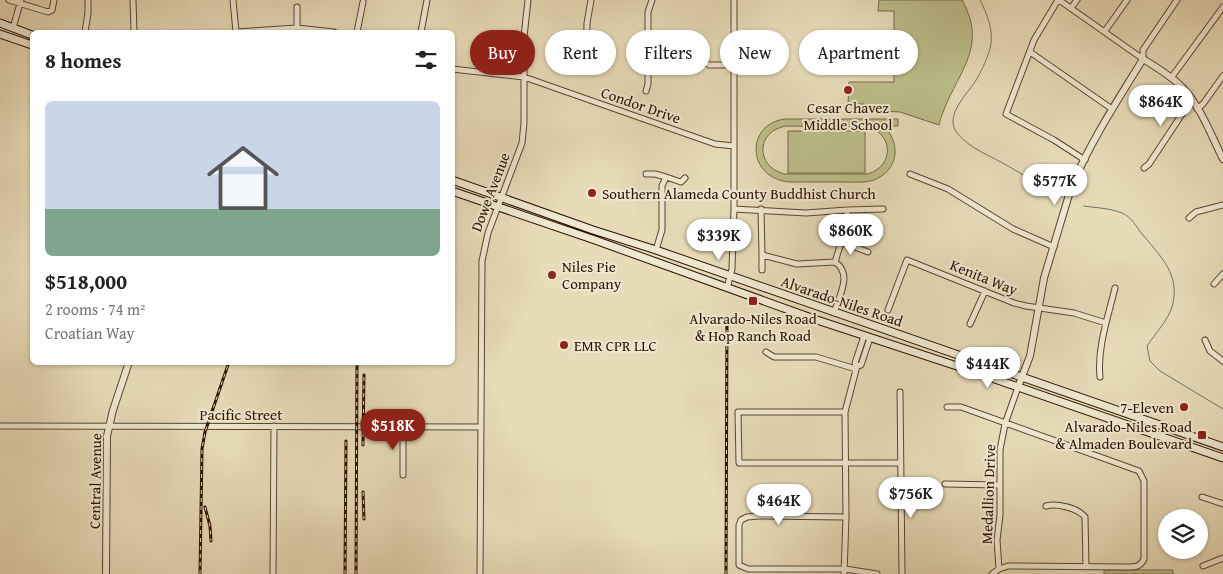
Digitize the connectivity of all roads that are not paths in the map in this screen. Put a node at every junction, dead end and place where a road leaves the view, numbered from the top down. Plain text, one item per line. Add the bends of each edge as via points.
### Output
1 (9, 0) edge
2 (54, 0) edge
3 (88, 0) edge
4 (133, 0) edge
5 (233, 0) edge
6 (427, 0) edge
7 (528, 0) edge
8 (590, 0) edge
9 (652, 0) edge
10 (734, 0) edge
11 (1058, 0) edge
12 (1077, 0) edge
13 (1126, 0) edge
14 (1177, 0) edge
15 (21, 2) edge
16 (363, 2) dead end
17 (297, 7) dead end
18 (1223, 7) edge
19 (1071, 8) junction
20 (0, 23) edge
21 (13, 28) junction
22 (297, 28) junction
23 (85, 30) edge
24 (134, 30) edge
25 (236, 30) edge
26 (288, 30) edge
27 (316, 30) edge
28 (357, 30) edge
29 (420, 30) edge
30 (587, 30) edge
31 (734, 30) edge
32 (1104, 31) junction
33 (0, 34) edge
34 (30, 34) edge
35 (30, 44) edge
36 (1030, 52) junction
37 (1143, 58) junction
38 (455, 71) edge
39 (734, 75) edge
40 (1223, 76) edge
41 (524, 77) junction
42 (1171, 78) junction
43 (646, 91) dead end
44 (1192, 99) junction
45 (1112, 109) junction
46 (1197, 109) junction
47 (1220, 144) edge
48 (734, 146) junction
49 (1223, 159) edge
50 (1084, 160) junction
51 (1144, 168) dead end
52 (646, 174) dead end
53 (910, 174) dead end
54 (666, 177) junction
55 (685, 178) dead end
56 (455, 181) edge
57 (455, 192) edge
58 (502, 198) junction
59 (1223, 205) edge
60 (498, 207) junction
61 (734, 209) junction
62 (761, 209) junction
63 (882, 209) dead end
64 (847, 210) junction
65 (1189, 218) dead end
66 (841, 242) junction
67 (1054, 247) junction
68 (656, 250) junction
69 (868, 252) dead end
70 (762, 255) junction
71 (836, 262) junction
72 (762, 270) dead end
73 (1223, 274) edge
74 (730, 277) junction
75 (1214, 284) dead end
76 (727, 288) junction
77 (1116, 288) dead end
78 (985, 291) junction
79 (1040, 308) junction
80 (888, 310) dead end
81 (834, 313) junction
82 (1106, 323) junction
83 (970, 324) dead end
84 (867, 337) junction
85 (1205, 340) dead end
86 (766, 352) dead end
87 (1223, 361) edge
88 (128, 365) edge
89 (856, 367) junction
90 (1022, 377) junction
91 (1100, 378) dead end
92 (1018, 387) junction
93 (900, 392) dead end
94 (946, 407) dead end
95 (845, 412) junction
96 (1005, 424) junction
97 (0, 426) edge
98 (109, 426) junction
99 (274, 426) junction
100 (403, 427) junction
101 (481, 427) junction
102 (1223, 447) edge
103 (1223, 458) edge
104 (900, 463) junction
105 (844, 464) junction
106 (403, 475) dead end
107 (945, 484) dead end
108 (999, 485) junction
109 (1202, 497) dead end
110 (1223, 504) edge
111 (1046, 506) dead end
112 (846, 517) junction
113 (1223, 558) edge
114 (1203, 566) dead end
115 (1086, 567) junction
116 (998, 569) junction
117 (844, 571) edge
118 (106, 574) edge
119 (273, 574) edge
120 (480, 574) edge
121 (877, 574) edge
122 (902, 574) edge
123 (992, 574) edge

1 - 15 street
2 - 15 street via 52,10 48,12
3 - 23 street
4 - 24 street
5 - 25 street
6 - 29 street
7 - 41 street, Dowe Avenue
8 - 30 street
9 - 43 street via 648,12
10 - 31 street
11 - 19 street
11 - 36 street
12 - 19 street
13 - 32 street
14 - 37 street via 1143,50
15 - 21 street
16 - 28 street
17 - 22 street
18 - 42 street
19 - 32 street
20 - 21 main road
21 - 34 main road
22 - 26 street
22 - 27 street
32 - 37 street
33 - 35 main road
36 - 45 street
36 - 50 street via 1006,114
37 - 42 street
37 - 45 street, Medallion Drive
38 - 41 street, Condor Drive
39 - 48 street
40 - 46 street
41 - 48 street, Condor Drive via 715,144
41 - 58 street, Dowe Avenue via 522,143
42 - 44 street
44 - 46 street
44 - 51 street
45 - 50 street, Medallion Drive
46 - 47 street
47 - 49 street
48 - 61 street
50 - 67 street, Medallion Drive
52 - 54 street
53 - 67 street via 948,189 1013,229
54 - 55 street via 681,182
54 - 68 street via 662,186 662,230
56 - 58 main road, Alvarado-Niles Road
57 - 60 main road, Alvarado-Niles Road
58 - 60 street, Dowe Avenue
58 - 68 main road, Alvarado-Niles Road
59 - 65 street via 1196,212
60 - 76 main road, Alvarado-Niles Road
60 - 101 street, Dowe Avenue via 482,261
61 - 62 street
61 - 74 street
62 - 64 street via 806,213
62 - 70 street
63 - 64 street
64 - 66 street via 848,223
66 - 69 street
66 - 71 street
67 - 79 street, Medallion Drive via 1044,278
68 - 74 main road, Alvarado-Niles Road
70 - 71 street via 797,264
70 - 72 street
71 - 81 street via 844,269 845,279
73 - 75 street
74 - 76 street
74 - 81 main road, Alvarado-Niles Road
76 - 84 main road, Alvarado-Niles Road
77 - 82 street
78 - 79 street, Kenita Way via 1014,303
78 - 80 street, Kenita Way via 907,260
78 - 83 street
79 - 82 street, Kenita Way
79 - 90 street, Medallion Drive
81 - 90 main road, Alvarado-Niles Road
82 - 91 street
84 - 89 street
84 - 92 main road, Alvarado-Niles Road
85 - 87 street via 1210,351
86 - 89 street via 774,357 816,357
88 - 98 street, Central Avenue
89 - 95 street
90 - 92 street, Medallion Drive
90 - 102 main road, Alvarado-Niles Road
92 - 96 street, Medallion Drive
92 - 103 main road, Alvarado-Niles Road
93 - 104 street
94 - 96 street via 961,407
95 - 105 street
95 - 105 street via 738,412 739,463
96 - 108 street, Medallion Drive
96 - 115 street via 1139,471 1144,481 1142,564 1137,567
97 - 98 street, Pacific Street
98 - 99 street, Pacific Street
98 - 118 street, Central Avenue
99 - 100 street, Pacific Street
99 - 119 street
100 - 101 street, Pacific Street
100 - 106 street
101 - 120 street, Dowe Avenue
104 - 105 street
104 - 122 street
105 - 112 street
107 - 108 street
108 - 116 street, Medallion Drive
109 - 110 street
111 - 115 street via 1054,504 1082,513 1085,517
112 - 117 street
112 - 117 street via 747,517 739,525 739,565 744,568
113 - 114 street
115 - 116 street via 1008,566
116 - 123 street
117 - 121 street

